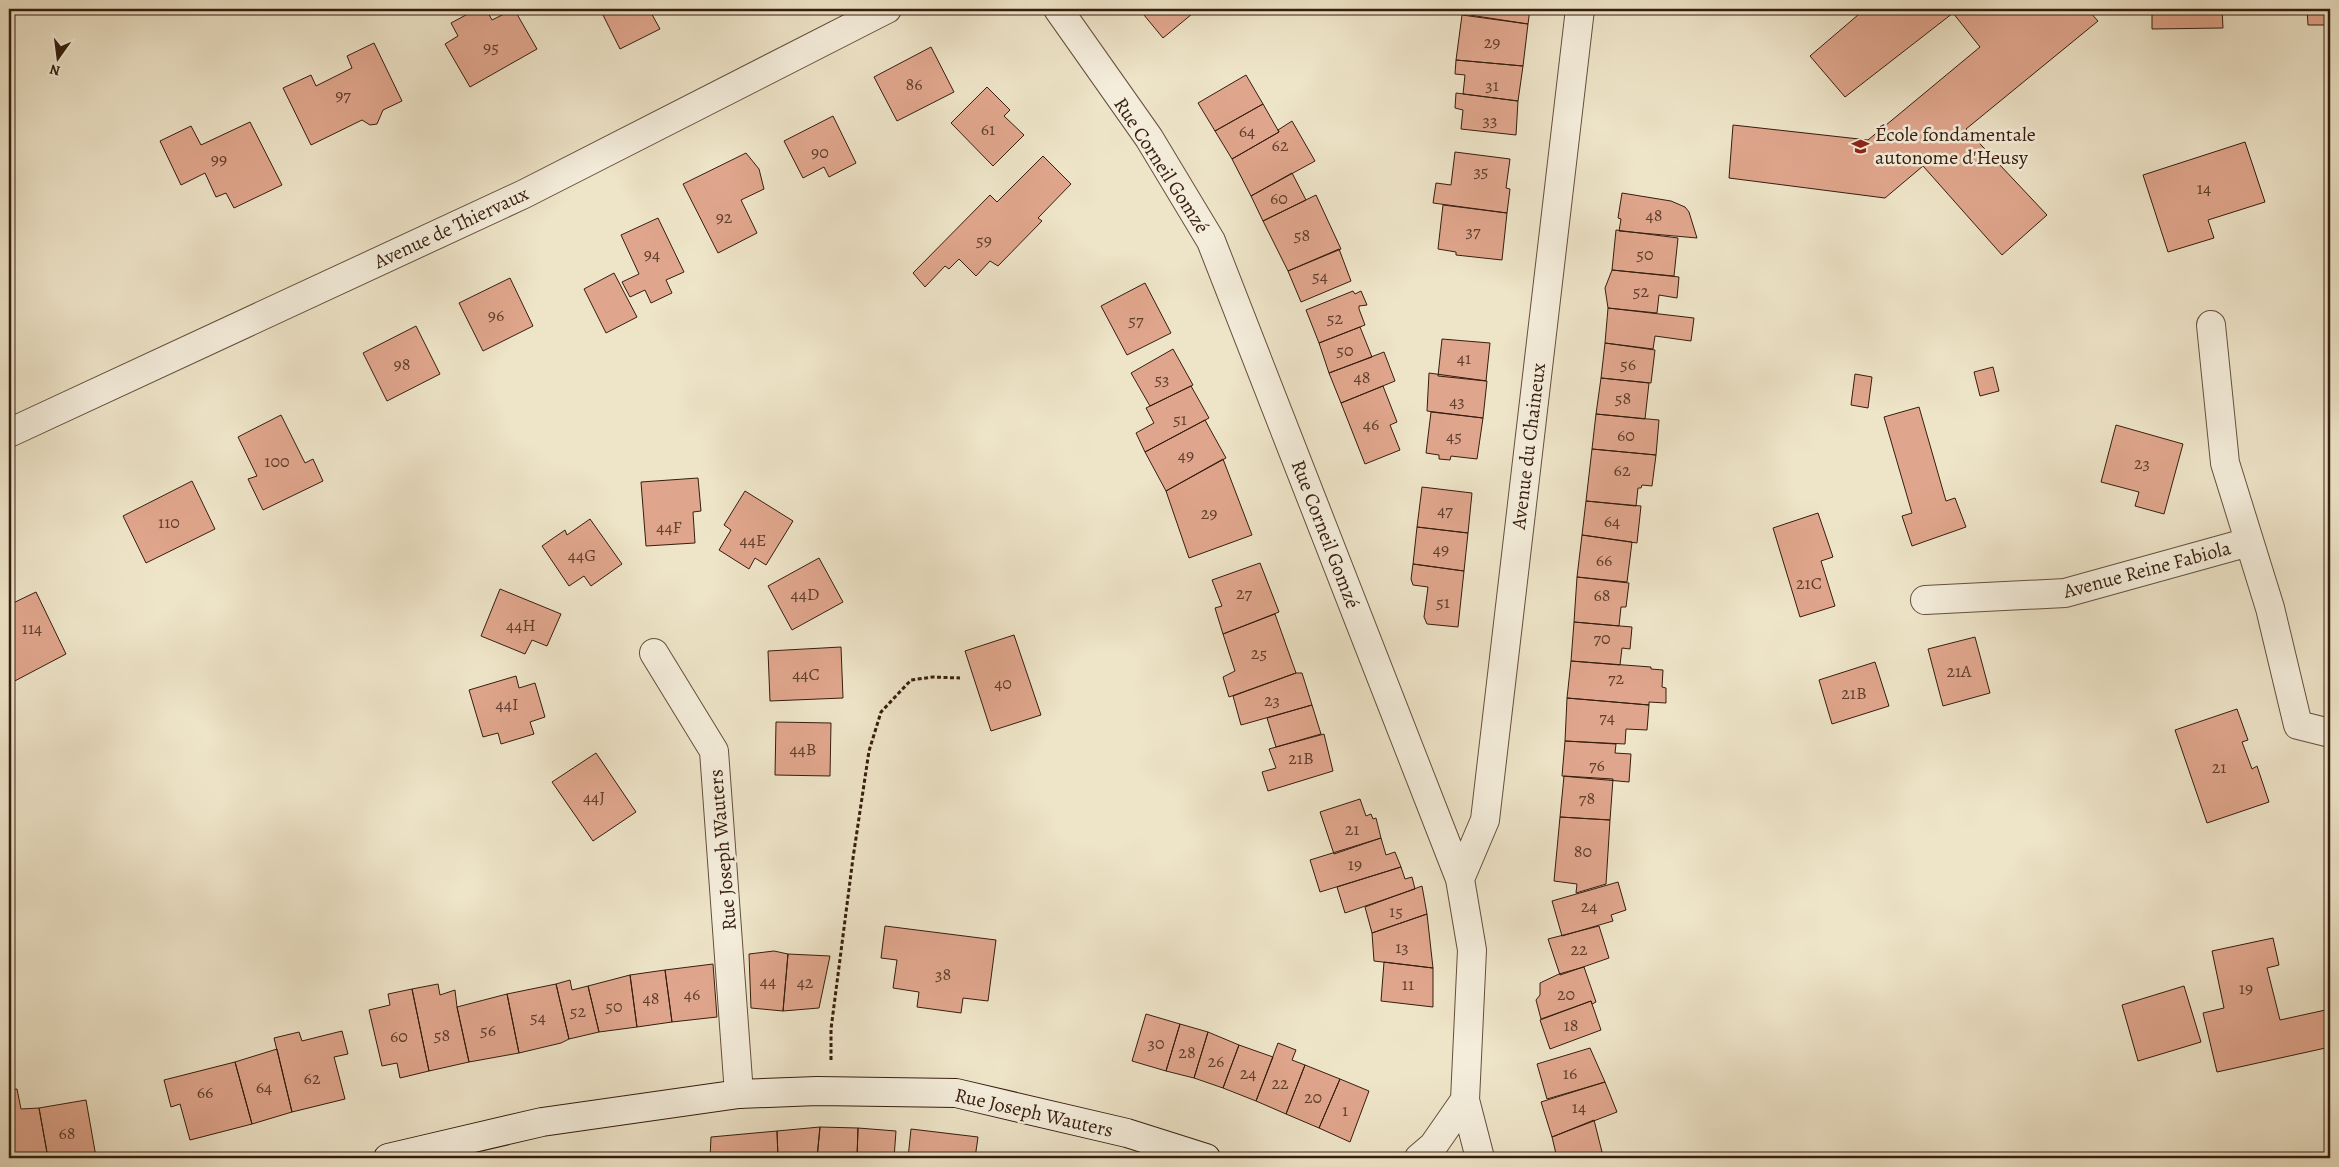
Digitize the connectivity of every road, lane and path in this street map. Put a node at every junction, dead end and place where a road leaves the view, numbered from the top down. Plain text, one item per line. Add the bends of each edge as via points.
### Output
1 (886, 9) edge
2 (1058, 9) edge
3 (1580, 9) edge
4 (2211, 325) dead end
5 (9, 433) edge
6 (2249, 542) junction
7 (1925, 600) dead end
8 (654, 653) dead end
9 (960, 678) dead end
10 (2330, 733) edge
11 (1460, 880) junction
12 (831, 1091) junction
13 (739, 1094) junction
14 (1464, 1100) junction
15 (388, 1158) edge
16 (1206, 1158) edge
17 (1419, 1158) edge
18 (1480, 1158) edge

1 - 5 street, Avenue de Thiervaux via 524,194
2 - 11 street, Rue Corneil Gomzé via 1149,138 1211,241
3 - 11 street, Avenue du Chaineux via 1484,820
4 - 6 street, Avenue Reine Fabiola via 2225,463
6 - 7 street, Avenue Reine Fabiola via 2064,593
6 - 10 street, Avenue Reine Fabiola via 2270,608 2298,725
8 - 13 street, Rue Joseph Wauters via 714,751
9 - 12 path via 911,680 880,712 869,751 840,952 831,1029
11 - 14 street, Rue Corneil Gomzé via 1472,950
12 - 13 street, Rue Joseph Wauters
12 - 16 street, Rue Joseph Wauters via 956,1093 1127,1133
13 - 15 street, Rue Joseph Wauters via 542,1122
14 - 17 street via 1433,1146
14 - 18 street, Rue Corneil Gomzé

